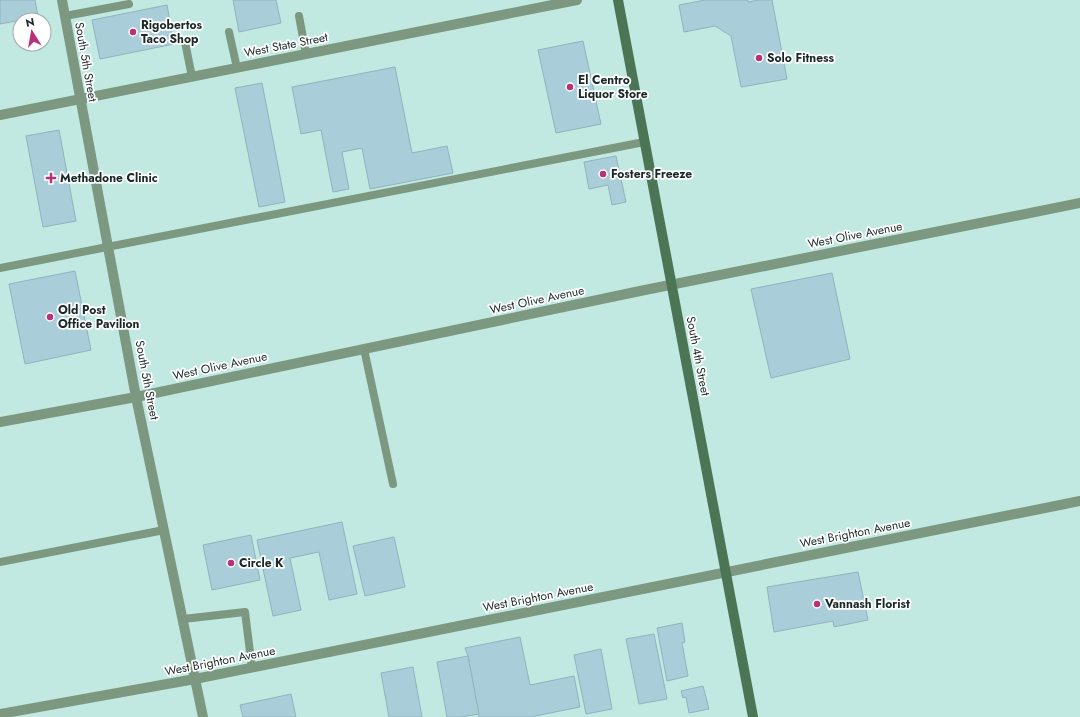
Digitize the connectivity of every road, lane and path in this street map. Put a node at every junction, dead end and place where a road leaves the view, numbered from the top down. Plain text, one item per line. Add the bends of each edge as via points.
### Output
1 (62, 0) edge
2 (577, 0) edge
3 (618, 0) edge
4 (564, 1) edge
5 (129, 4) dead end
6 (65, 16) junction
7 (299, 16) dead end
8 (229, 32) dead end
9 (185, 42) dead end
10 (306, 54) junction
11 (237, 68) junction
12 (192, 77) junction
13 (80, 99) junction
14 (0, 115) edge
15 (644, 142) junction
16 (1080, 203) edge
17 (108, 247) junction
18 (0, 268) edge
19 (671, 285) junction
20 (364, 349) junction
21 (136, 397) junction
22 (0, 422) edge
23 (393, 484) dead end
24 (1080, 501) edge
25 (164, 530) junction
26 (0, 562) edge
27 (726, 572) junction
28 (183, 619) junction
29 (252, 668) junction
30 (195, 679) junction
31 (0, 714) edge
32 (750, 716) edge
33 (203, 717) edge

1 - 6 street, South 5th Street
2 - 4 street, West State Street
3 - 15 main road, South 4th Street
4 - 10 street, West State Street
5 - 6 lane
6 - 13 street, South 5th Street
7 - 10 lane
8 - 11 lane
9 - 12 lane
10 - 11 street, West State Street
11 - 12 street, West State Street
12 - 13 street, West State Street
13 - 14 street, West State Street
13 - 17 street, South 5th Street
15 - 17 lane
15 - 19 main road, South 4th Street
16 - 19 street, West Olive Avenue
17 - 18 lane
17 - 21 street, South 5th Street
19 - 20 street, West Olive Avenue
19 - 27 main road, South 4th Street
20 - 21 street, West Olive Avenue
20 - 23 lane
21 - 22 street, West Olive Avenue
21 - 25 street, South 5th Street
24 - 27 street, West Brighton Avenue
25 - 26 lane
25 - 28 street, South 5th Street
27 - 29 street, West Brighton Avenue
27 - 32 main road, South 4th Street
28 - 29 lane via 245,612
28 - 30 street, South 5th Street
29 - 30 street, West Brighton Avenue
30 - 31 street, West Brighton Avenue
30 - 33 street, South 5th Street

